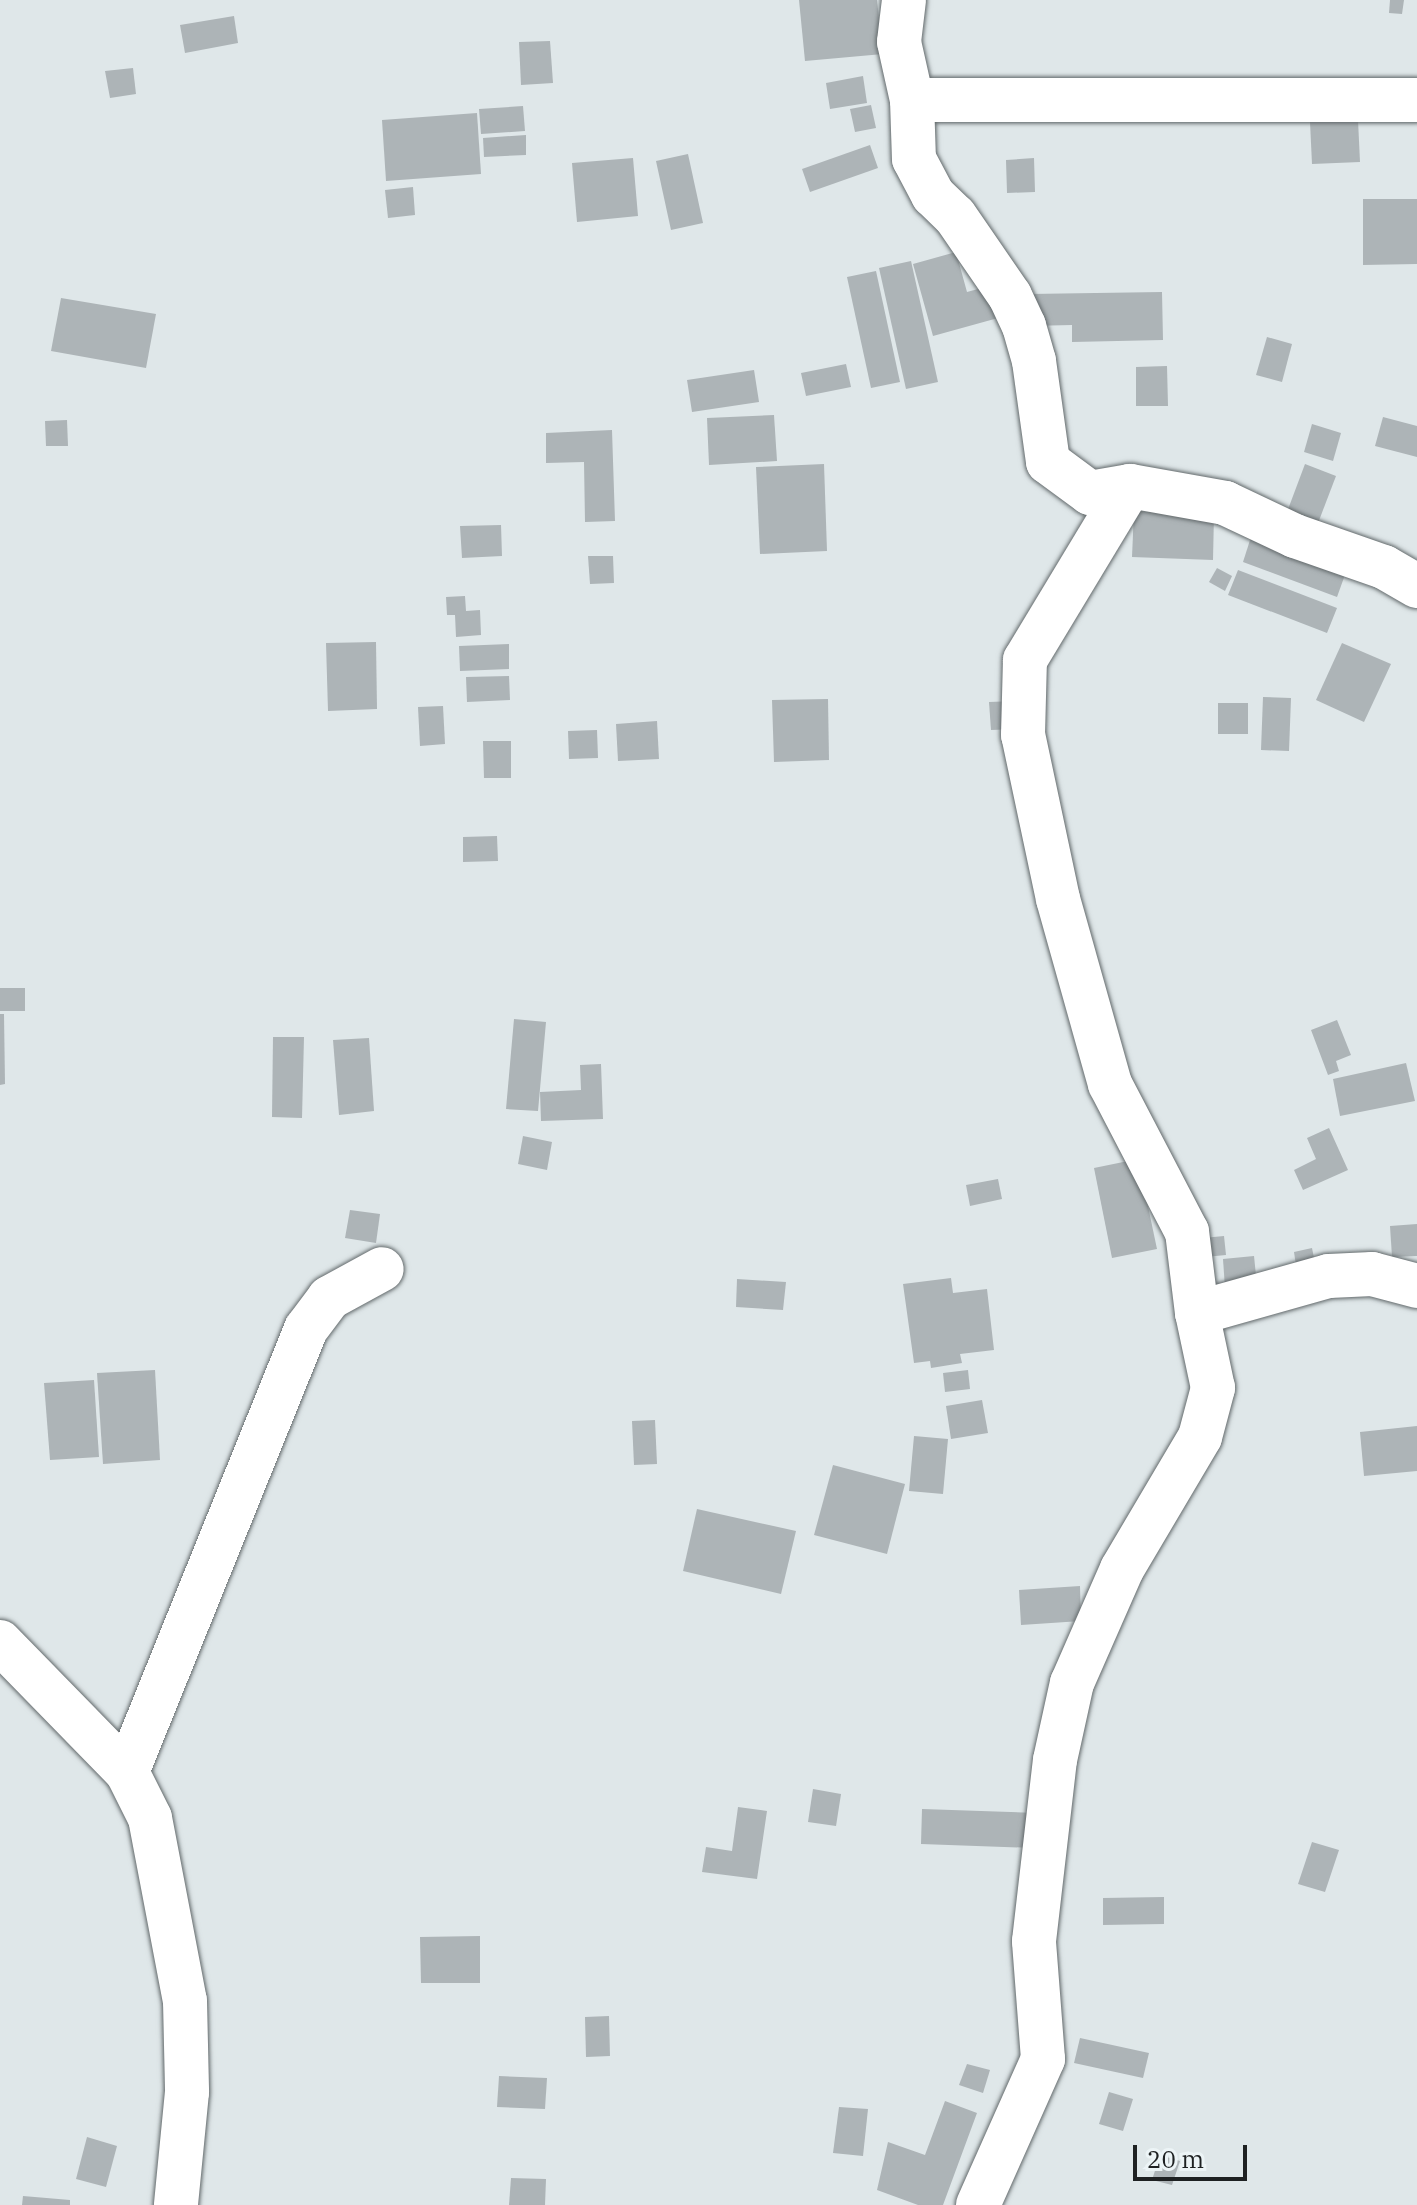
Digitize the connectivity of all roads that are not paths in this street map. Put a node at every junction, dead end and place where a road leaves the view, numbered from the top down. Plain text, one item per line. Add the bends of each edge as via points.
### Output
1 (904, 0) edge
2 (912, 100) junction
3 (1417, 100) edge
4 (1130, 486) junction
5 (1417, 586) edge
6 (382, 1269) dead end
7 (1417, 1286) edge
8 (1197, 1313) junction
9 (0, 1642) edge
10 (127, 1772) junction
11 (176, 2205) edge
12 (978, 2205) edge

1 - 2 street via 899,42
2 - 3 street
2 - 4 street via 914,159 933,195 955,216 1010,296 1030,339 1048,462 1090,493
4 - 5 street via 1225,503 1295,536 1384,567
4 - 8 street via 1025,660 1023,735 1058,899 1110,1084 1187,1232
6 - 10 street via 329,1298 306,1329
7 - 8 street via 1372,1274 1329,1276
8 - 12 street via 1213,1388 1200,1437 1122,1569 1072,1683 1055,1760 1034,1941 1043,2059
9 - 10 street
10 - 11 street via 150,1818 185,2001 187,2092

